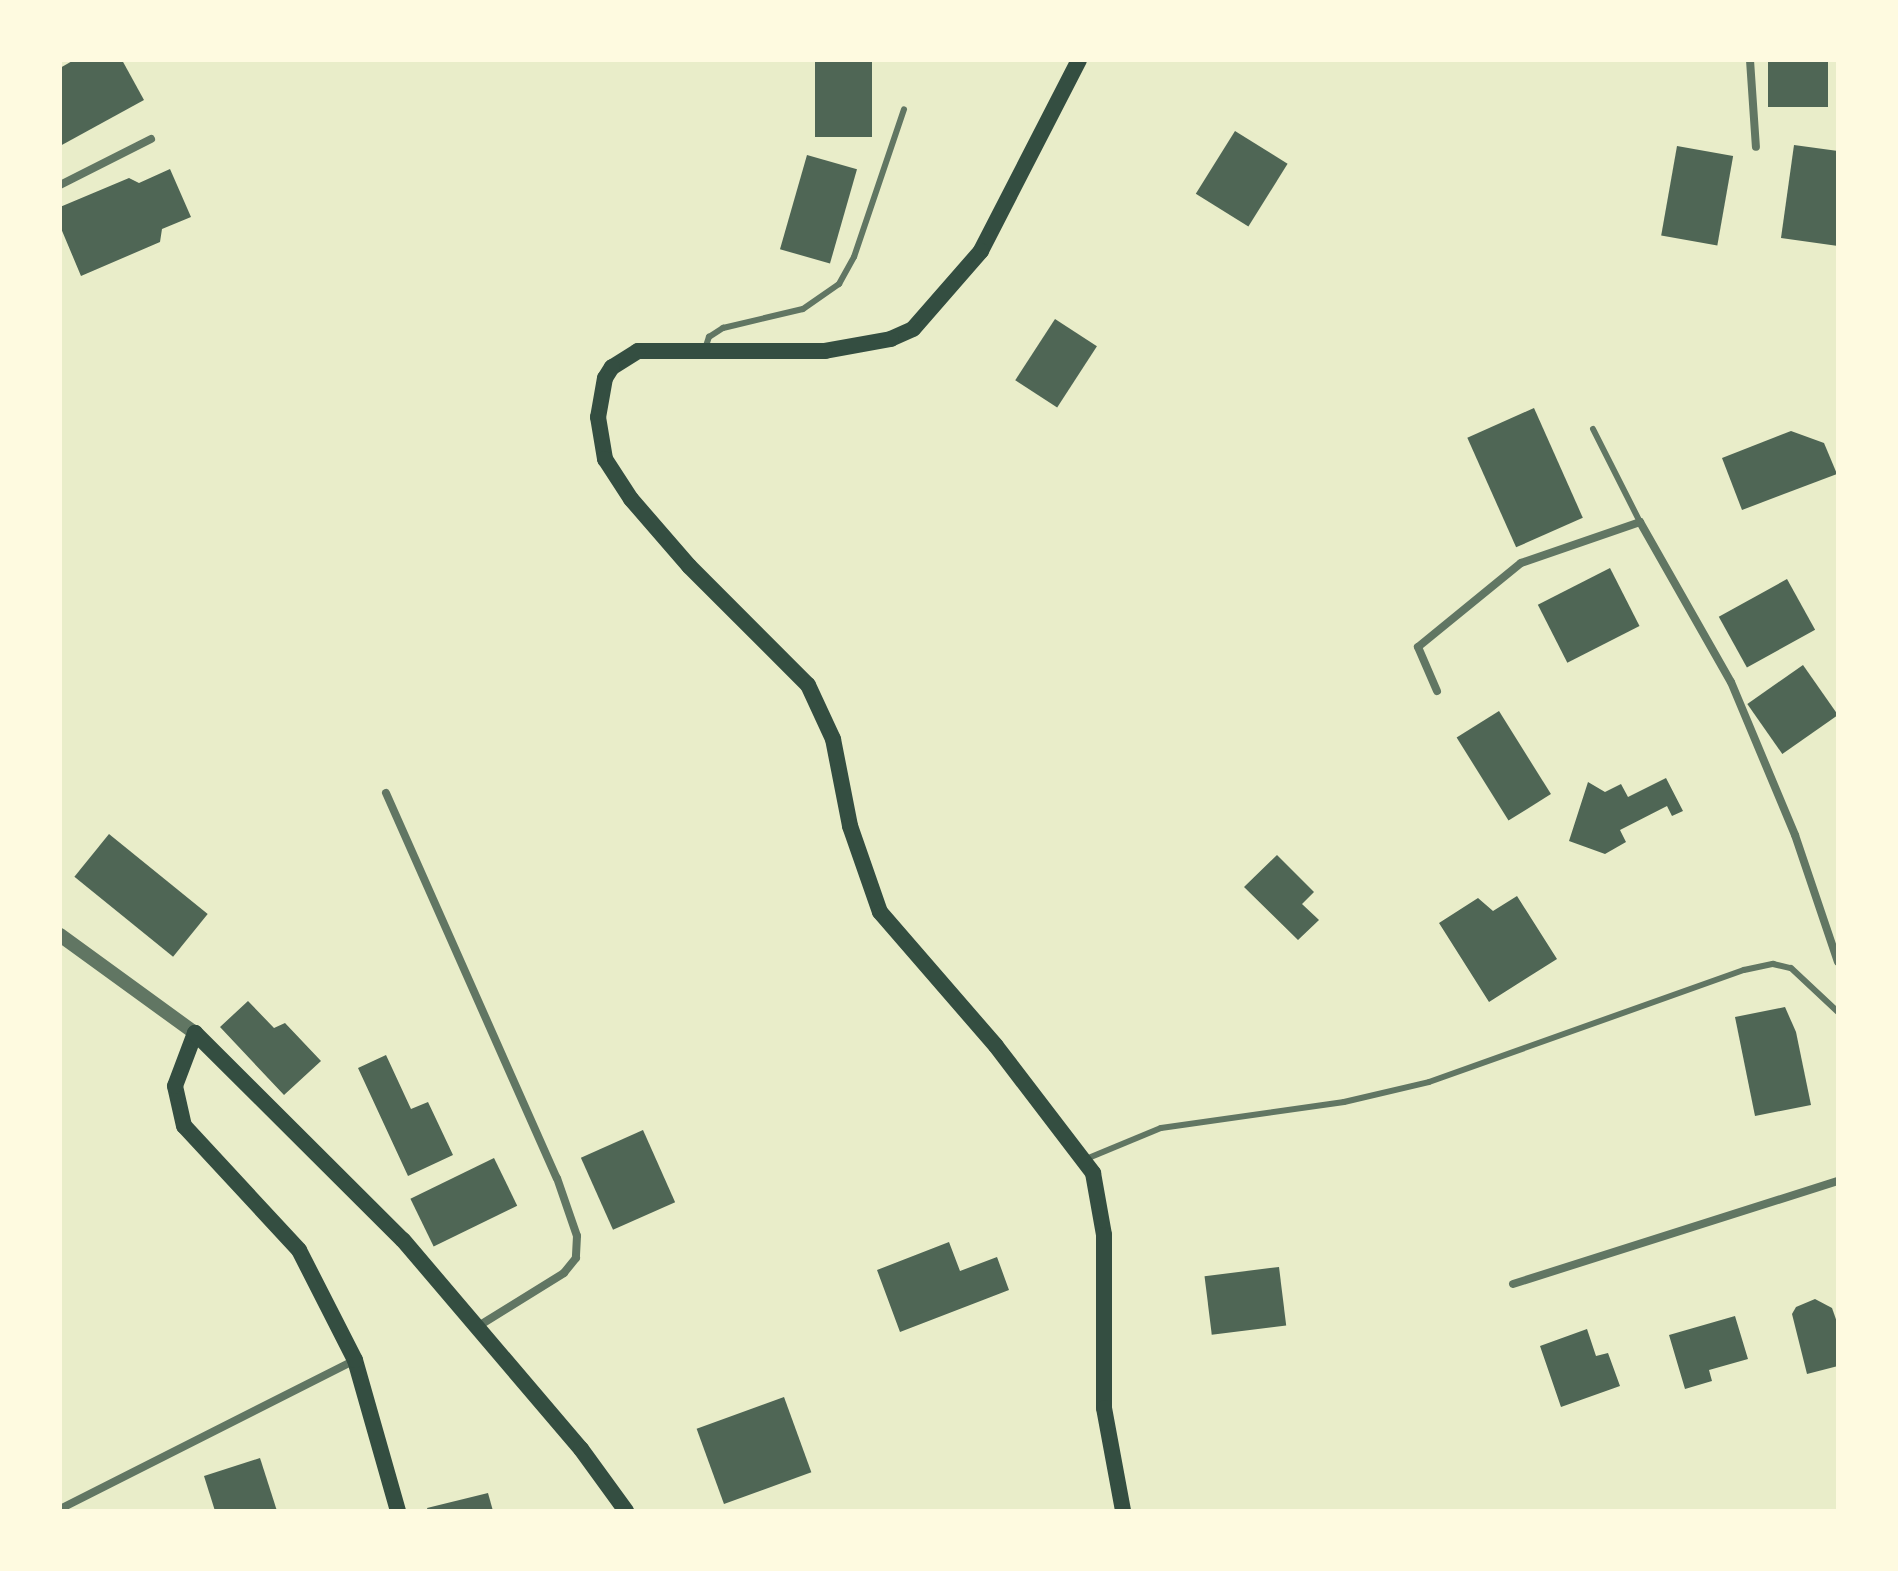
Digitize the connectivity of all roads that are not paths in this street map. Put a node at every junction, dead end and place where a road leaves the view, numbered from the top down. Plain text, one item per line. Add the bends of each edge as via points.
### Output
1 (1079, 60) edge
2 (1750, 60) edge
3 (904, 109) dead end
4 (151, 139) dead end
5 (1756, 147) dead end
6 (60, 185) edge
7 (705, 349) junction
8 (1593, 429) dead end
9 (1640, 522) junction
10 (1437, 691) dead end
11 (386, 793) dead end
12 (60, 935) edge
13 (1838, 962) edge
14 (1838, 1012) edge
15 (195, 1033) junction
16 (1085, 1159) junction
17 (1838, 1181) edge
18 (1513, 1284) dead end
19 (477, 1328) junction
20 (355, 1360) junction
21 (60, 1509) edge
22 (398, 1511) edge
23 (626, 1511) edge
24 (1123, 1511) edge

1 - 7 main road via 981,251 913,329 883,341 825,351
2 - 5 street
3 - 7 lane via 854,257 839,284 803,309 723,328 709,337
4 - 6 street
7 - 16 main road via 638,351 612,367 598,401 605,459 689,566 808,685 833,739 846,812 880,912 971,1015
8 - 9 lane
9 - 10 street via 1521,563 1418,647
9 - 13 street via 1741,705 1812,880
11 - 19 street via 557,1178 577,1236 576,1258 564,1273
12 - 15 street
14 - 16 lane via 1791,968 1773,964 1429,1082 1344,1102 1161,1128
15 - 19 main road via 403,1240
15 - 20 main road via 175,1086 184,1126 299,1250
16 - 24 main road via 1097,1184 1103,1225 1104,1408
17 - 18 street
19 - 23 main road via 581,1449
20 - 21 street
20 - 22 main road

